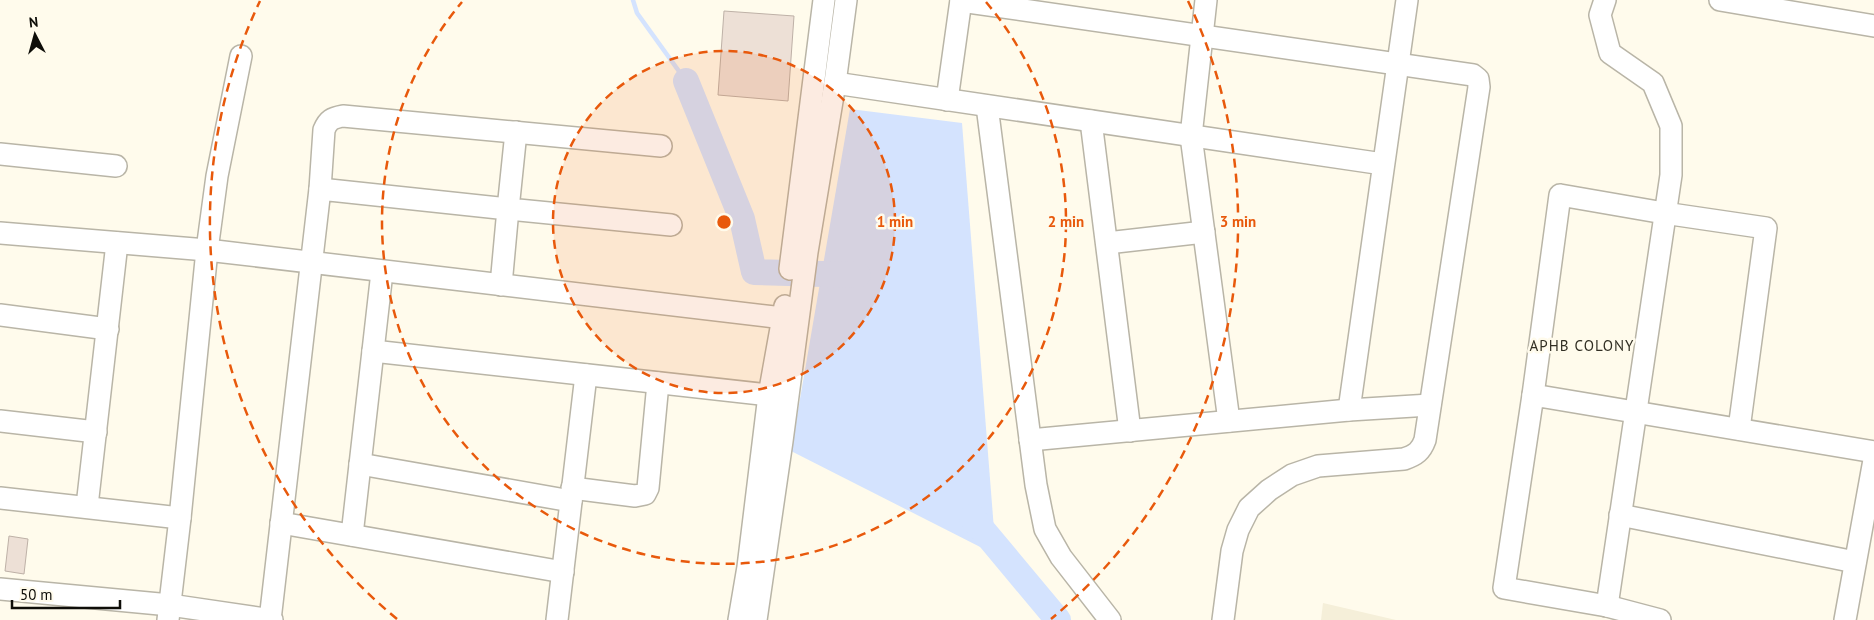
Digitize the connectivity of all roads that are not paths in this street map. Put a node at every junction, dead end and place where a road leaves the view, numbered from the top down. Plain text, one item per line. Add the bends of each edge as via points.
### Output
1 (824, 0) edge
2 (846, 0) edge
3 (961, 0) edge
4 (1206, 0) edge
5 (1407, 0) edge
6 (1605, 0) edge
7 (1720, 0) edge
8 (1874, 26) edge
9 (1201, 36) junction
10 (241, 56) dead end
11 (1398, 64) junction
12 (835, 83) junction
13 (947, 100) junction
14 (987, 106) junction
15 (1091, 121) junction
16 (516, 132) junction
17 (1191, 136) junction
18 (661, 146) dead end
19 (0, 154) edge
20 (1383, 164) junction
21 (116, 166) dead end
22 (320, 189) junction
23 (508, 209) junction
24 (1664, 213) junction
25 (671, 225) dead end
26 (1204, 232) junction
27 (0, 233) edge
28 (117, 243) junction
29 (1106, 243) junction
30 (207, 250) junction
31 (312, 263) junction
32 (382, 272) junction
33 (501, 285) junction
34 (0, 315) edge
35 (783, 318) junction
36 (108, 329) junction
37 (373, 351) junction
38 (586, 375) junction
39 (658, 383) junction
40 (769, 395) junction
41 (1532, 395) junction
42 (1430, 405) junction
43 (1349, 410) junction
44 (1635, 412) junction
45 (0, 421) edge
46 (1229, 421) junction
47 (1739, 429) junction
48 (1130, 431) junction
49 (96, 432) junction
50 (1030, 440) junction
51 (1874, 452) edge
52 (1874, 460) edge
53 (360, 464) junction
54 (572, 494) junction
55 (0, 498) edge
56 (87, 506) junction
57 (1620, 515) junction
58 (180, 518) junction
59 (1869, 518) edge
60 (281, 523) junction
61 (352, 536) junction
62 (1855, 562) junction
63 (563, 572) junction
64 (0, 589) edge
65 (1607, 606) junction
66 (169, 612) edge
67 (271, 620) edge
68 (557, 620) edge
69 (739, 620) edge
70 (756, 620) edge
71 (1110, 620) edge
72 (1223, 620) edge
73 (1660, 620) edge
74 (1845, 620) edge

1 - 35 street
2 - 12 street
3 - 9 street
3 - 13 street
4 - 9 street
5 - 11 street
6 - 24 street via 1600,15 1610,53 1653,83 1671,126 1671,175
7 - 8 street
9 - 11 street
9 - 17 street
10 - 30 street via 217,176
11 - 20 street
11 - 42 street via 1473,75 1478,79 1479,87
12 - 13 street
12 - 70 street via 806,252
13 - 14 street
14 - 15 street
14 - 50 street
15 - 17 street
15 - 29 street
16 - 18 street
16 - 22 street via 343,116 334,118 327,122 324,130
16 - 23 street
17 - 20 street
17 - 26 street
19 - 21 street
20 - 43 street
22 - 23 street
22 - 31 street
23 - 25 street
23 - 33 street
24 - 41 street via 1560,195
24 - 44 street
24 - 47 street via 1766,228
26 - 29 street
26 - 46 street
27 - 28 street
28 - 30 street
28 - 36 street
29 - 48 street
30 - 31 street
30 - 58 street
31 - 32 street
31 - 60 street
32 - 33 street
32 - 37 street
33 - 35 street
34 - 36 street
35 - 40 street
36 - 49 street
37 - 38 street
37 - 53 street
38 - 39 street
38 - 54 street
39 - 40 street
39 - 54 street via 645,494
40 - 69 street
41 - 44 street
41 - 65 street via 1504,588
42 - 43 street
42 - 72 street via 1425,440 1414,455 1404,459 1318,466 1292,475 1249,508 1232,551
43 - 46 street
44 - 47 street
44 - 57 street
45 - 49 street
46 - 48 street
47 - 51 street
48 - 50 street
49 - 56 street
50 - 71 street via 1045,529 1061,557
52 - 59 street
53 - 54 street
53 - 61 street
54 - 63 street
55 - 56 street
56 - 58 street
57 - 62 street
57 - 65 street
58 - 66 street
59 - 62 street
60 - 61 street
60 - 67 street
61 - 63 street
62 - 74 street
63 - 68 street
64 - 66 street
65 - 73 street
66 - 67 street

